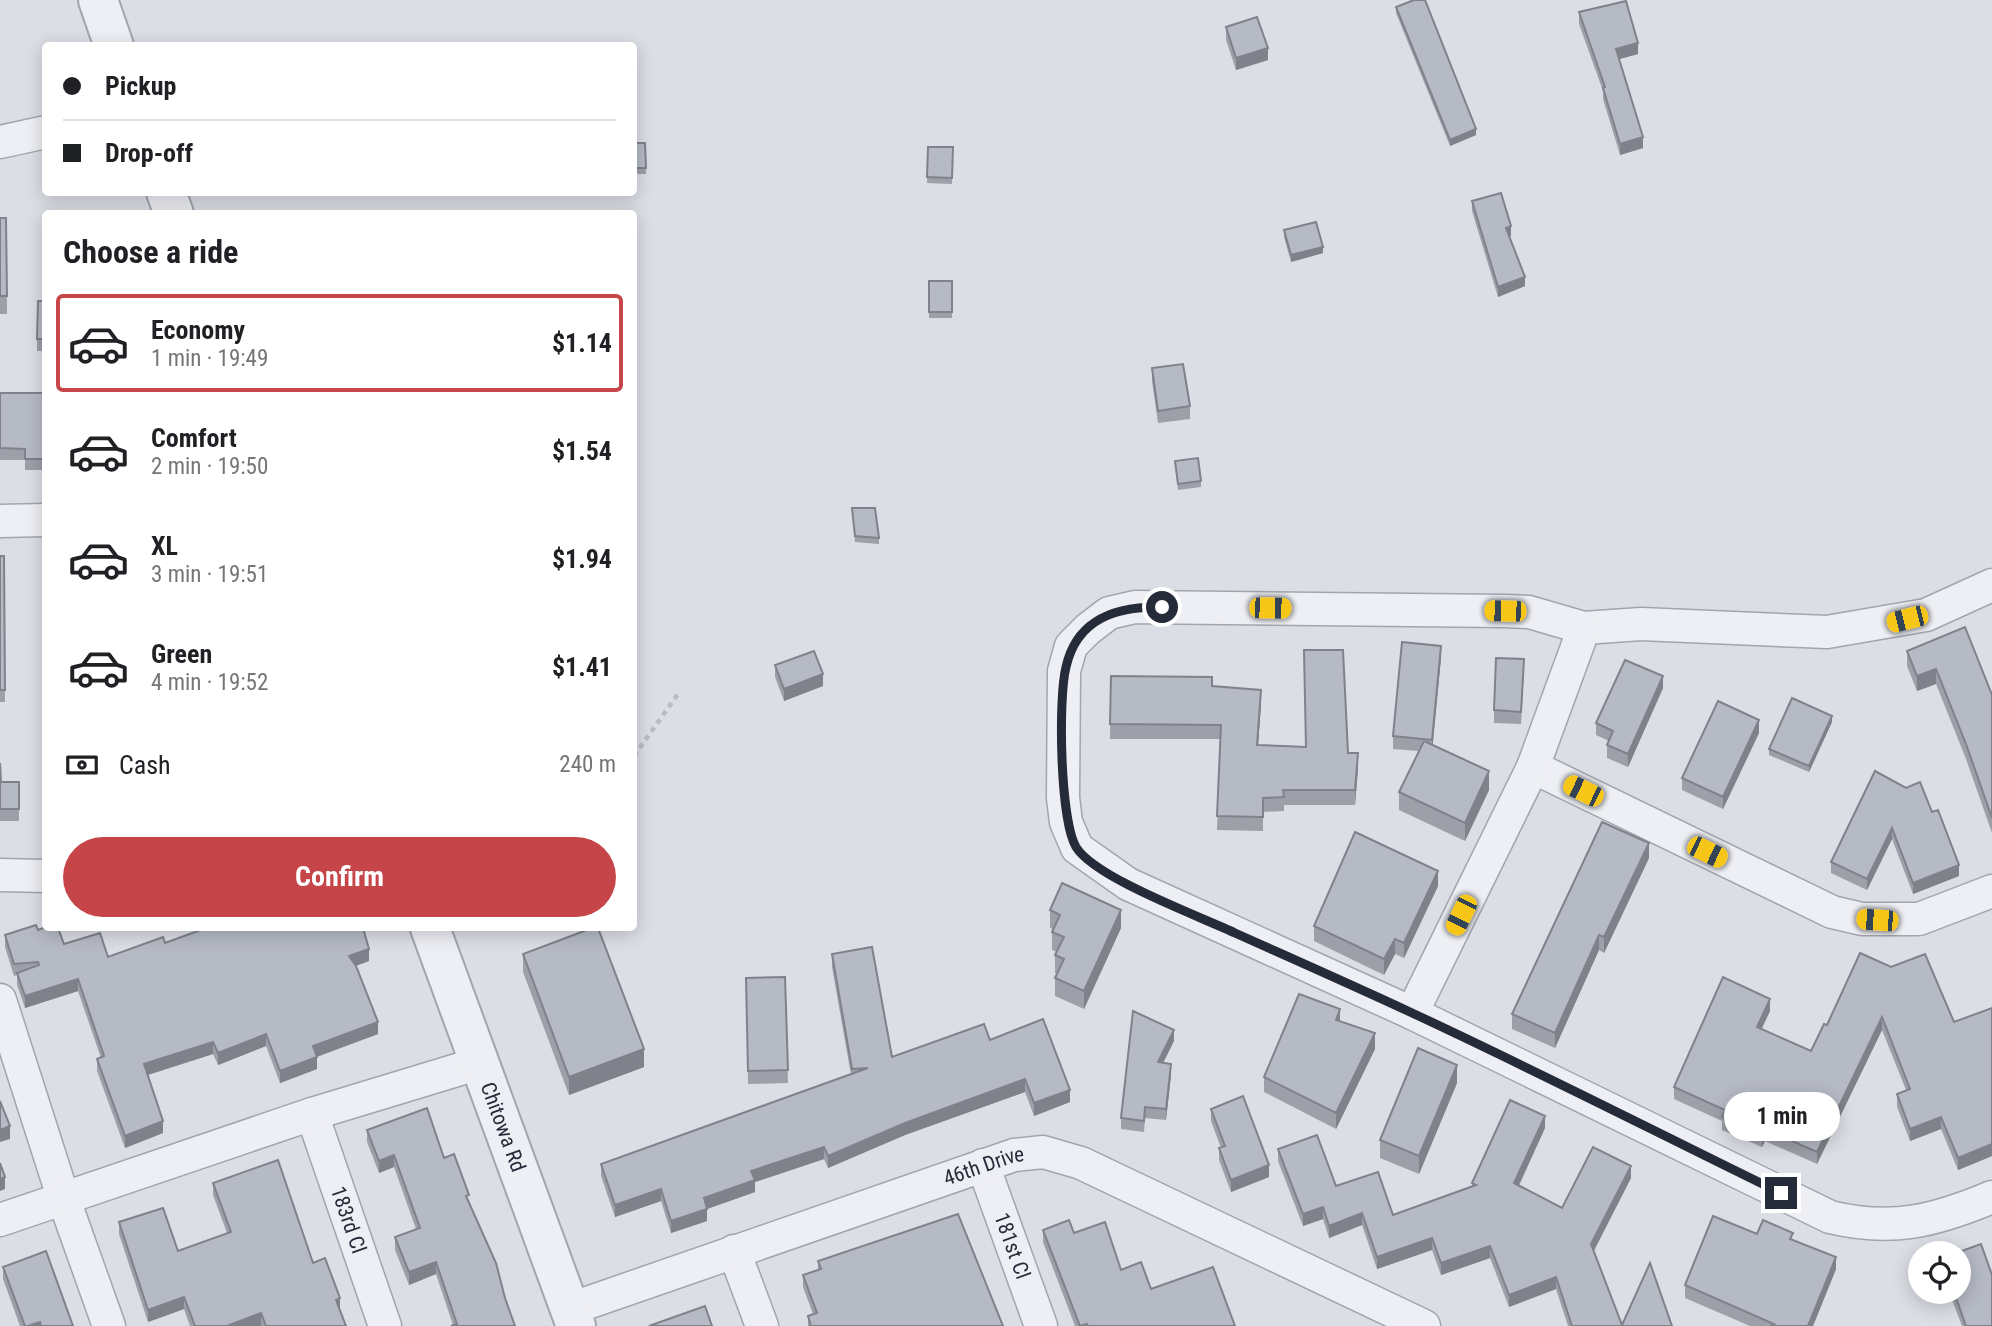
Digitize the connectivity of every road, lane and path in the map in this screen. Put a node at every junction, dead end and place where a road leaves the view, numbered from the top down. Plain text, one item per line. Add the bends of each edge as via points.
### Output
1 (98, 0) edge
2 (113, 42) edge
3 (42, 133) edge
4 (0, 142) edge
5 (0, 520) edge
6 (42, 520) edge
7 (1992, 585) edge
8 (1584, 628) junction
9 (680, 691) dead end
10 (637, 752) edge
11 (1533, 767) junction
12 (0, 875) edge
13 (42, 876) edge
14 (1992, 891) edge
15 (430, 931) edge
16 (1, 1000) edge
17 (1412, 1013) junction
18 (480, 1063) junction
19 (312, 1114) junction
20 (983, 1165) junction
21 (63, 1197) junction
22 (1992, 1197) edge
23 (0, 1220) edge
24 (734, 1251) junction
25 (573, 1317) edge
26 (1411, 1323) edge
27 (109, 1326) edge
28 (385, 1326) edge
29 (762, 1326) edge
30 (1041, 1326) edge

1 - 2 street
3 - 4 street
5 - 6 street
7 - 8 street via 1926,615 1841,631 1641,624
8 - 11 street
8 - 17 street via 1530,612 1135,607 1109,612 1071,646 1065,671 1063,798 1066,822 1077,848 1128,884
9 - 10 path
11 - 14 street via 1832,912 1862,919 1919,919
11 - 17 street
12 - 13 street
15 - 18 street, Chitowa Rd
16 - 21 street
17 - 22 street via 1830,1217 1866,1226 1902,1224 1952,1214
18 - 19 street
18 - 25 street, Chitowa Rd
19 - 21 street
19 - 28 street, 183rd Cl
20 - 24 street, 46th Drive
20 - 26 street, 46th Drive via 1014,1154 1044,1152 1081,1163
20 - 30 street, 181st Cl
21 - 23 street
21 - 27 street
24 - 25 street, 46th Drive
24 - 29 street

